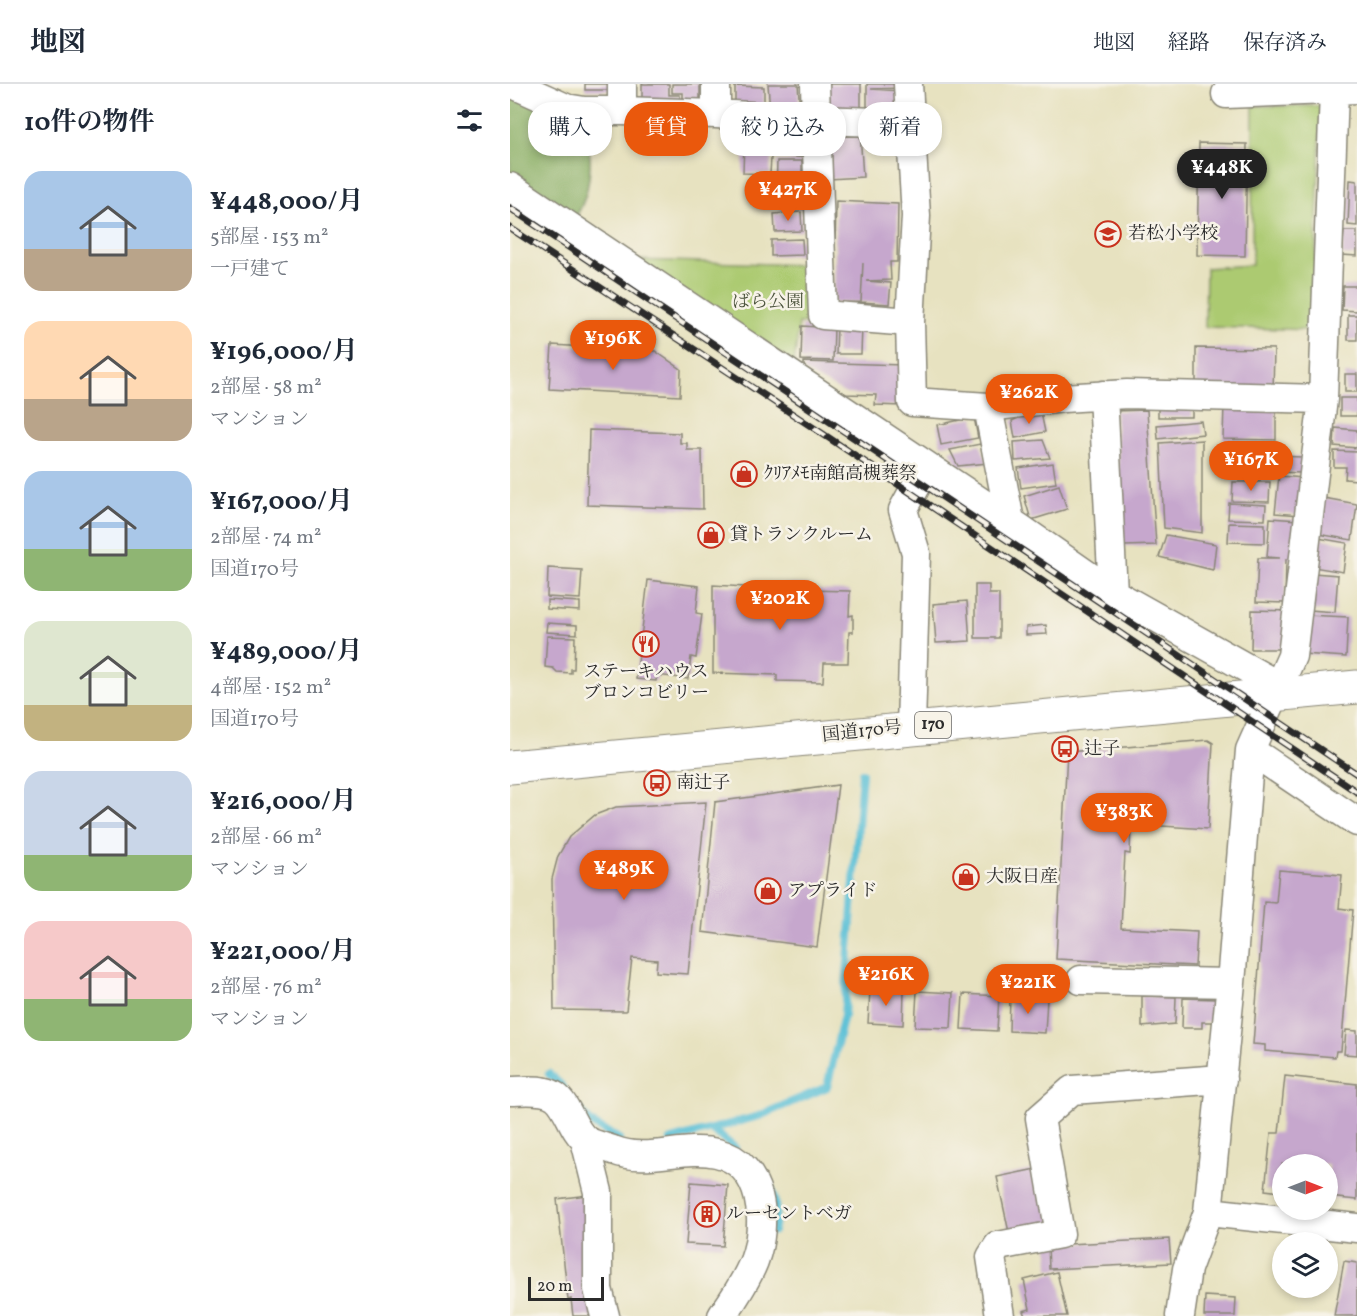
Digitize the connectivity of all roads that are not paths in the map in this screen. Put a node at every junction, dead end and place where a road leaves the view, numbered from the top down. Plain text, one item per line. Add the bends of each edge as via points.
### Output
1 (513, 84) edge
2 (716, 84) edge
3 (815, 84) edge
4 (908, 84) edge
5 (1276, 88) edge
6 (1346, 90) edge
7 (1226, 94) dead end
8 (622, 97) edge
9 (816, 102) edge
10 (908, 102) edge
11 (716, 114) junction
12 (720, 114) edge
13 (817, 156) edge
14 (911, 156) edge
15 (510, 187) edge
16 (910, 322) junction
17 (1103, 396) junction
18 (1323, 399) junction
19 (912, 402) junction
20 (988, 407) junction
21 (891, 442) junction
22 (927, 466) junction
23 (1010, 521) junction
24 (1113, 593) junction
25 (1357, 687) edge
26 (1275, 690) junction
27 (911, 727) junction
28 (1250, 750) junction
29 (510, 767) edge
30 (1357, 822) edge
31 (1081, 980) dead end
32 (1231, 983) junction
33 (1222, 1079) junction
34 (510, 1091) edge
35 (585, 1140) junction
36 (1208, 1212) junction
37 (1357, 1228) edge
38 (604, 1316) edge
39 (722, 1316) edge
40 (1000, 1316) edge
41 (1180, 1316) edge

1 - 8 street via 567,108 584,111
2 - 11 street
3 - 9 street
4 - 10 street
5 - 6 street
5 - 7 street
6 - 18 street
8 - 11 street
11 - 12 street
13 - 16 street via 823,315
14 - 16 street via 916,216
15 - 21 street
16 - 19 street
17 - 18 street
17 - 20 street
17 - 24 street
18 - 26 street via 1292,656
19 - 20 street
19 - 21 street
20 - 23 street
21 - 22 street
22 - 23 street
22 - 27 street via 903,510 916,553
23 - 24 street
24 - 26 street
25 - 26 highway, 国道170号 / 170
26 - 27 highway, 国道170号 / 170
26 - 28 street
27 - 29 highway, 国道170号 / 170
28 - 30 street
28 - 32 street
31 - 32 street
32 - 33 street
33 - 36 street
33 - 40 street via 1072,1090 1040,1118 1060,1234 998,1246 991,1257
34 - 35 street via 543,1091 556,1096
35 - 38 street via 598,1192 598,1289
35 - 39 street via 618,1153 648,1157 717,1153 729,1157 749,1174 759,1197 759,1242 749,1274
36 - 37 street
36 - 41 street via 1187,1269

